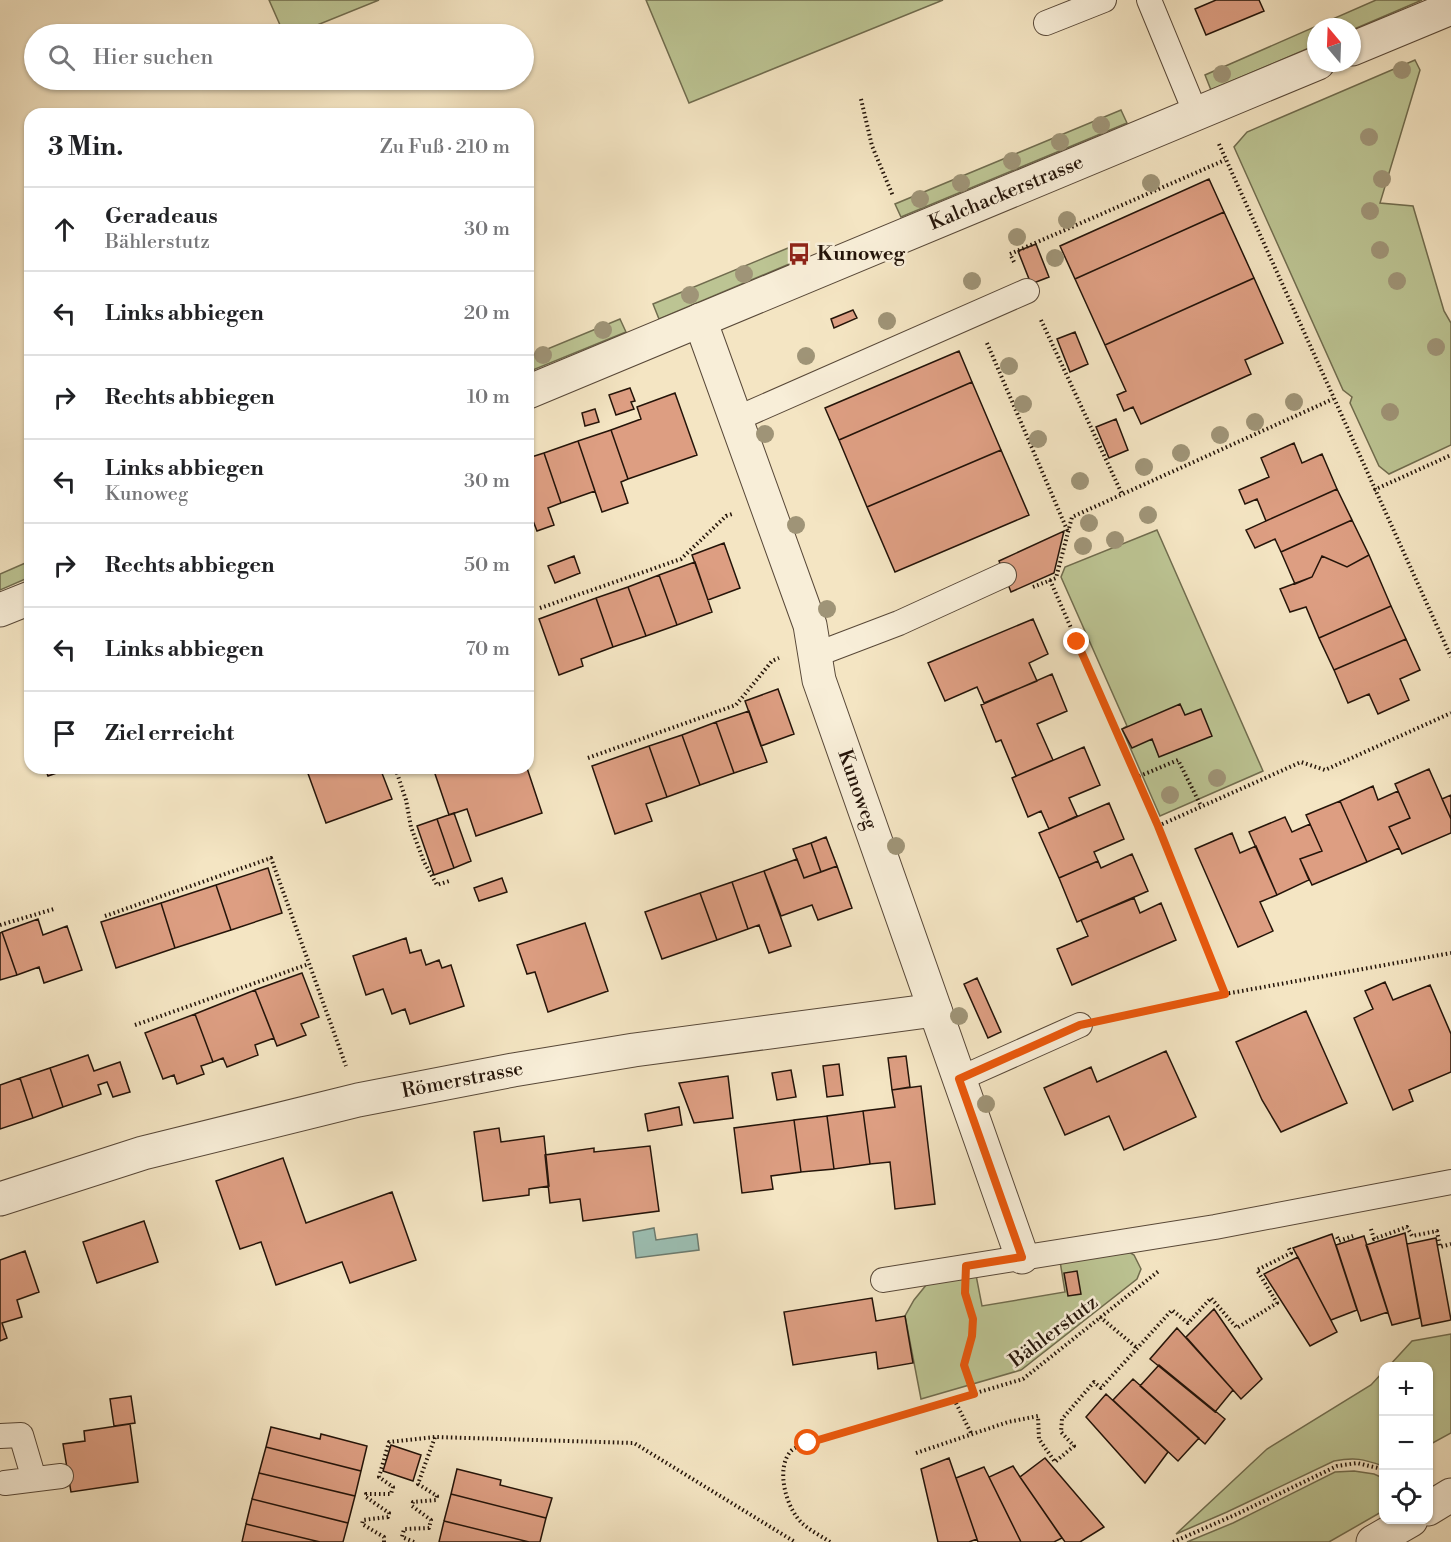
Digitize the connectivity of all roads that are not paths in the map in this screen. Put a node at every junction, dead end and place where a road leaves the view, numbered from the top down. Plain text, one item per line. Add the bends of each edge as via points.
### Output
1 (1149, 0) edge
2 (1090, 3) edge
3 (1451, 8) edge
4 (1046, 23) dead end
5 (1361, 45) edge
6 (1307, 68) edge
7 (1200, 112) junction
8 (1028, 291) road end
9 (700, 320) junction
10 (534, 389) edge
11 (736, 419) junction
12 (1004, 575) dead end
13 (24, 600) edge
14 (0, 610) edge
15 (814, 650) junction
16 (935, 1010) junction
17 (1080, 1025) road end
18 (959, 1079) junction
19 (1451, 1182) edge
20 (0, 1199) edge
21 (1022, 1257) junction
22 (883, 1280) dead end
23 (0, 1436) edge
24 (61, 1476) dead end
25 (34, 1479) junction
26 (5, 1483) dead end
27 (1451, 1496) edge
28 (1433, 1506) edge
29 (1404, 1524) edge
30 (1373, 1542) edge

1 - 7 lane
2 - 4 lane
3 - 5 street
6 - 7 street, Kalchackerstrasse
7 - 9 street, Kalchackerstrasse
8 - 11 lane
9 - 10 street, Kalchackerstrasse
9 - 11 street, Kunoweg
11 - 15 street, Kunoweg via 810,625
12 - 15 lane via 899,623
13 - 14 street
15 - 16 street, Kunoweg via 819,680
16 - 18 street, Kunoweg
16 - 20 street, Römerstrasse via 623,1052 358,1100 142,1153
17 - 18 lane
18 - 21 street, Kunoweg
19 - 21 lane via 1226,1225
21 - 22 lane
23 - 25 lane via 21,1435
24 - 25 lane
25 - 26 lane
27 - 28 street
29 - 30 street

